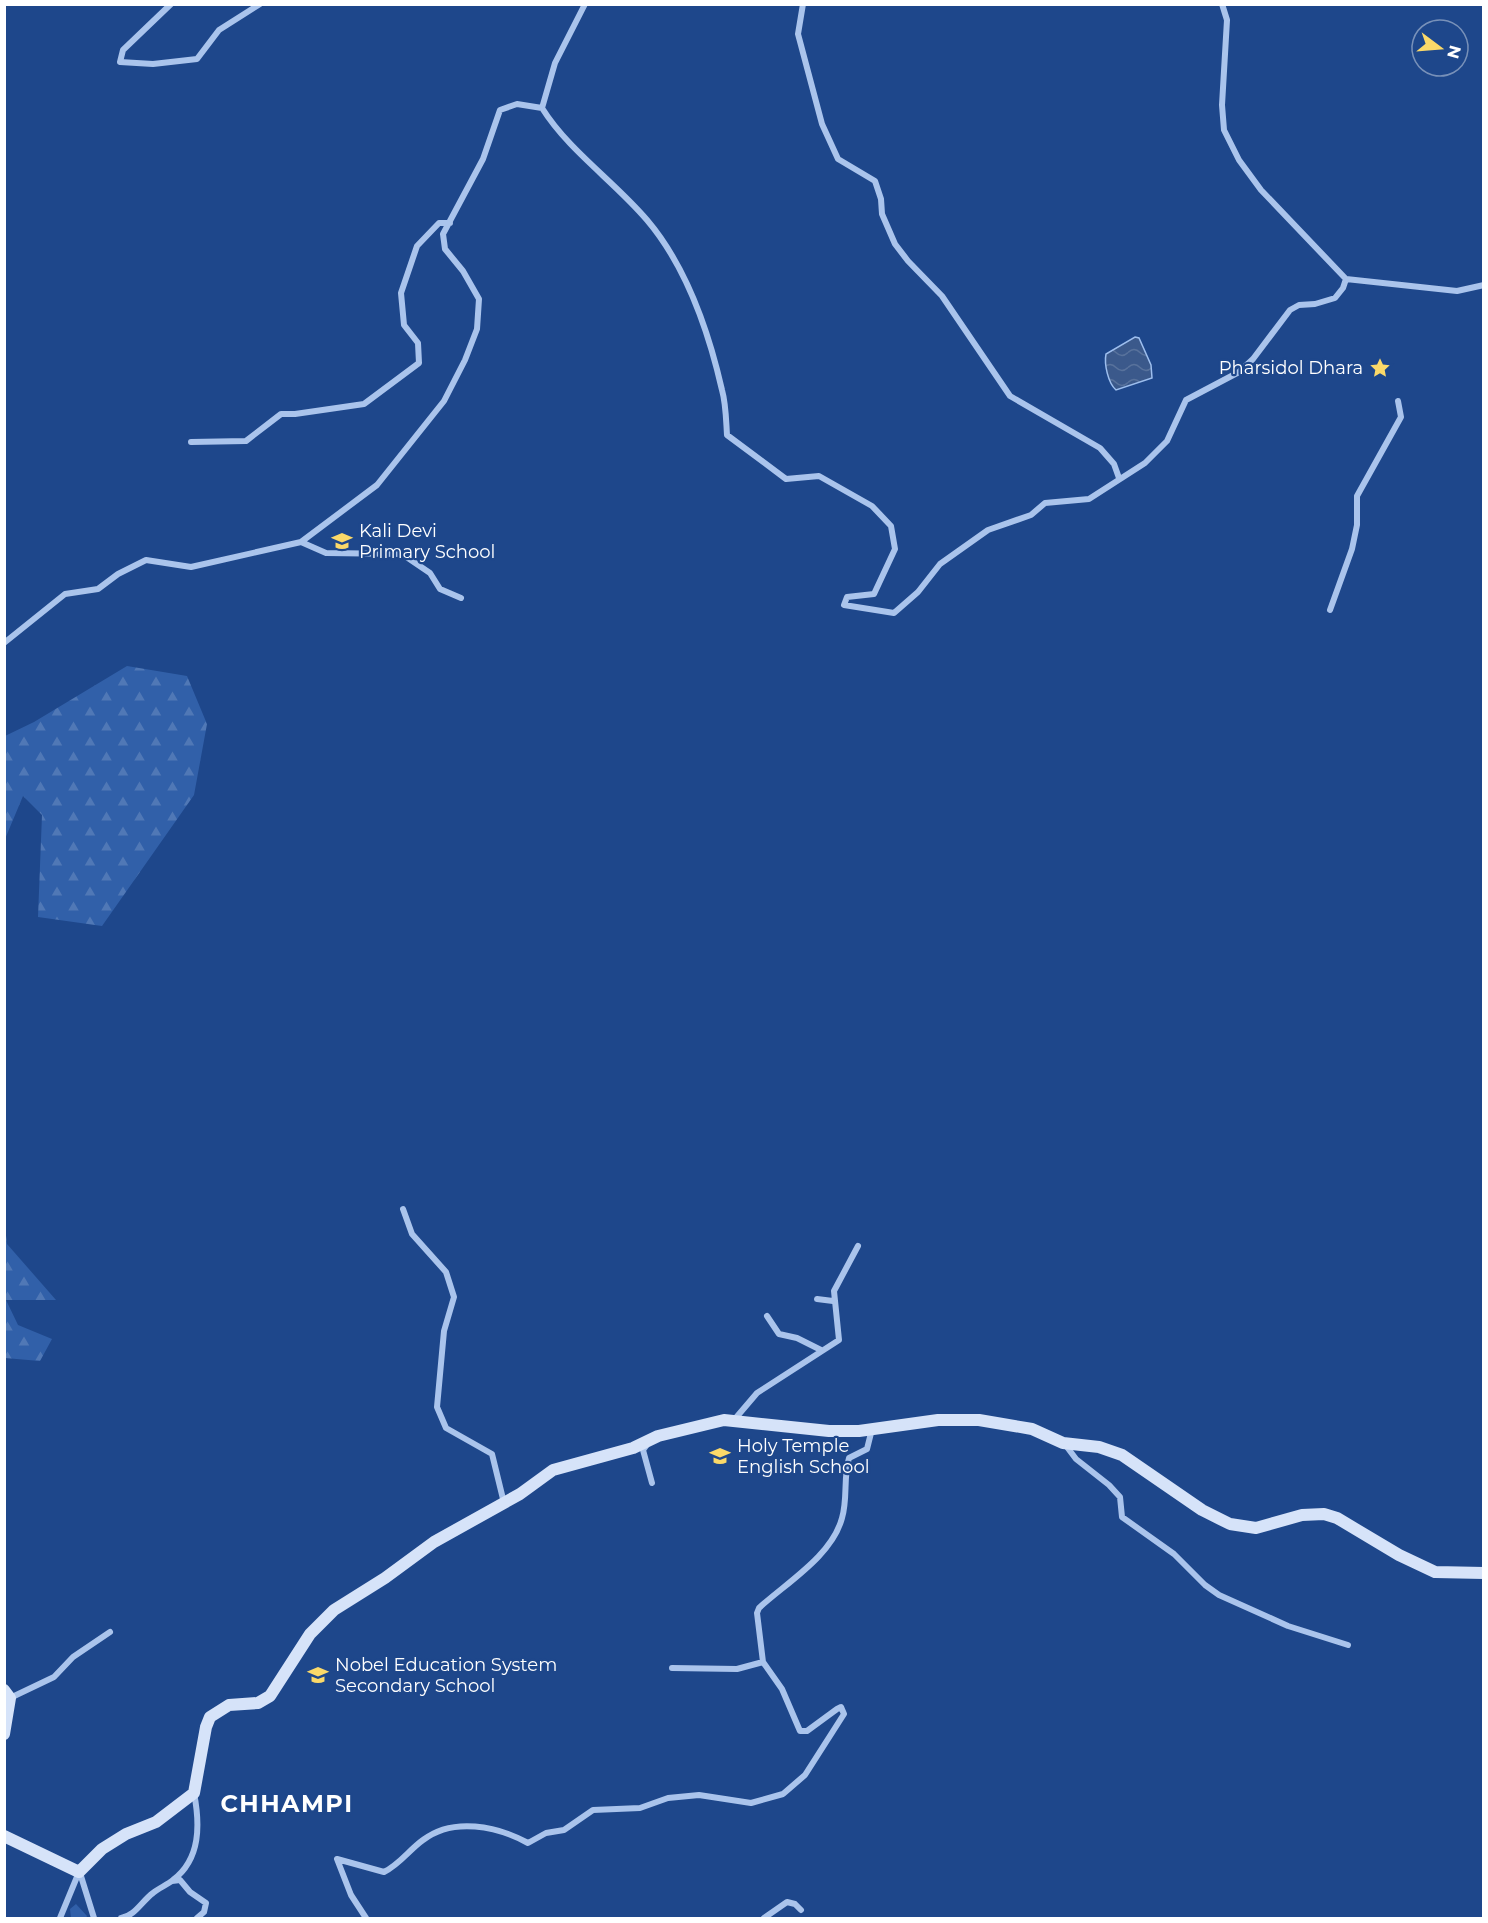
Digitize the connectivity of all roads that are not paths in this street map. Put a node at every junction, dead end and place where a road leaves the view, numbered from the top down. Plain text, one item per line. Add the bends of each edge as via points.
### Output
1 (171, 4) edge
2 (260, 4) edge
3 (585, 4) edge
4 (803, 4) edge
5 (1222, 4) edge
6 (542, 108) junction
7 (450, 223) junction
8 (1346, 279) junction
9 (1484, 285) edge
10 (1398, 401) dead end
11 (191, 442) dead end
12 (1119, 478) junction
13 (301, 542) junction
14 (461, 598) dead end
15 (1330, 610) dead end
16 (4, 644) edge
17 (403, 1209) dead end
18 (858, 1246) dead end
19 (817, 1299) dead end
20 (833, 1301) junction
21 (767, 1316) dead end
22 (821, 1350) junction
23 (734, 1420) junction
24 (873, 1429) junction
25 (658, 1436) junction
26 (1063, 1443) junction
27 (652, 1483) dead end
28 (504, 1503) junction
29 (1484, 1574) edge
30 (110, 1632) dead end
31 (1348, 1645) dead end
32 (763, 1662) junction
33 (672, 1668) dead end
34 (7, 1694) edge
35 (4, 1734) edge
36 (194, 1793) junction
37 (4, 1836) edge
38 (79, 1872) junction
39 (171, 1881) junction
40 (801, 1910) dead end
41 (60, 1918) edge
42 (94, 1918) edge
43 (121, 1918) edge
44 (197, 1918) edge
45 (366, 1918) edge
46 (764, 1918) edge

1 - 2 street via 123,51 120,62 153,64 197,59 219,30
3 - 6 street via 555,63
4 - 12 street via 798,34 822,124 838,159 874,181 895,244 942,296 1010,396 1100,448 1114,464
5 - 8 street via 1227,20 1224,130 1261,190
6 - 7 street via 517,104 500,110 483,159
6 - 12 street via 556,130 649,222 675,261 701,320 723,391 727,435 786,479 819,476 872,506 891,526 895,549 874,594 847,597 844,605 894,613 918,592 940,564 988,530 1030,515 1045,503 1089,499
7 - 11 street via 439,223 417,246 401,293 404,325 418,343 419,363 364,404 281,414 246,441
7 - 13 street via 443,234 445,249 479,299 477,329 465,360 444,402 377,485
8 - 9 street via 1457,291
8 - 12 street via 1335,298 1290,310 1239,372 1186,400 1167,441 1145,463
10 - 15 street via 1401,417 1357,496 1352,549
13 - 14 street via 326,553 402,554 430,573 440,589
13 - 16 street via 191,567 146,560 98,589 65,594
17 - 28 street via 412,1234 446,1272 454,1298 444,1331 437,1407 446,1428 492,1454
18 - 20 street via 835,1288
19 - 20 street
20 - 22 street via 839,1340
21 - 22 street via 779,1334
22 - 23 street via 757,1393
23 - 24 main road via 829,1431
23 - 25 main road
24 - 26 main road via 938,1420 979,1420 1032,1429
24 - 32 street via 867,1449 849,1458 842,1518 833,1538 759,1608 756,1618
25 - 27 street via 643,1450
25 - 28 main road via 633,1448 553,1470
26 - 29 main road via 1099,1447 1122,1455 1202,1510 1230,1524 1256,1528 1302,1515 1324,1514 1435,1572
26 - 31 street via 1120,1497 1122,1517 1179,1558 1212,1590 1288,1626
28 - 36 main road via 434,1542 334,1610 310,1634 265,1700 229,1705 216,1712 206,1727
30 - 34 street via 73,1657 54,1677
32 - 33 street via 737,1669
32 - 45 street via 782,1689 800,1731 807,1731 837,1709 844,1710 805,1775 783,1794 751,1803 699,1795 668,1798 640,1808 593,1810 564,1830 546,1833 528,1843 493,1830 454,1825 424,1839 396,1866 384,1872 337,1859 351,1895
34 - 35 main road
36 - 38 main road via 156,1822 102,1849
36 - 39 street via 197,1842 186,1866
37 - 38 main road
38 - 41 street
38 - 42 street
39 - 43 street via 128,1917
39 - 44 street via 180,1880 206,1903
40 - 46 street via 787,1902

